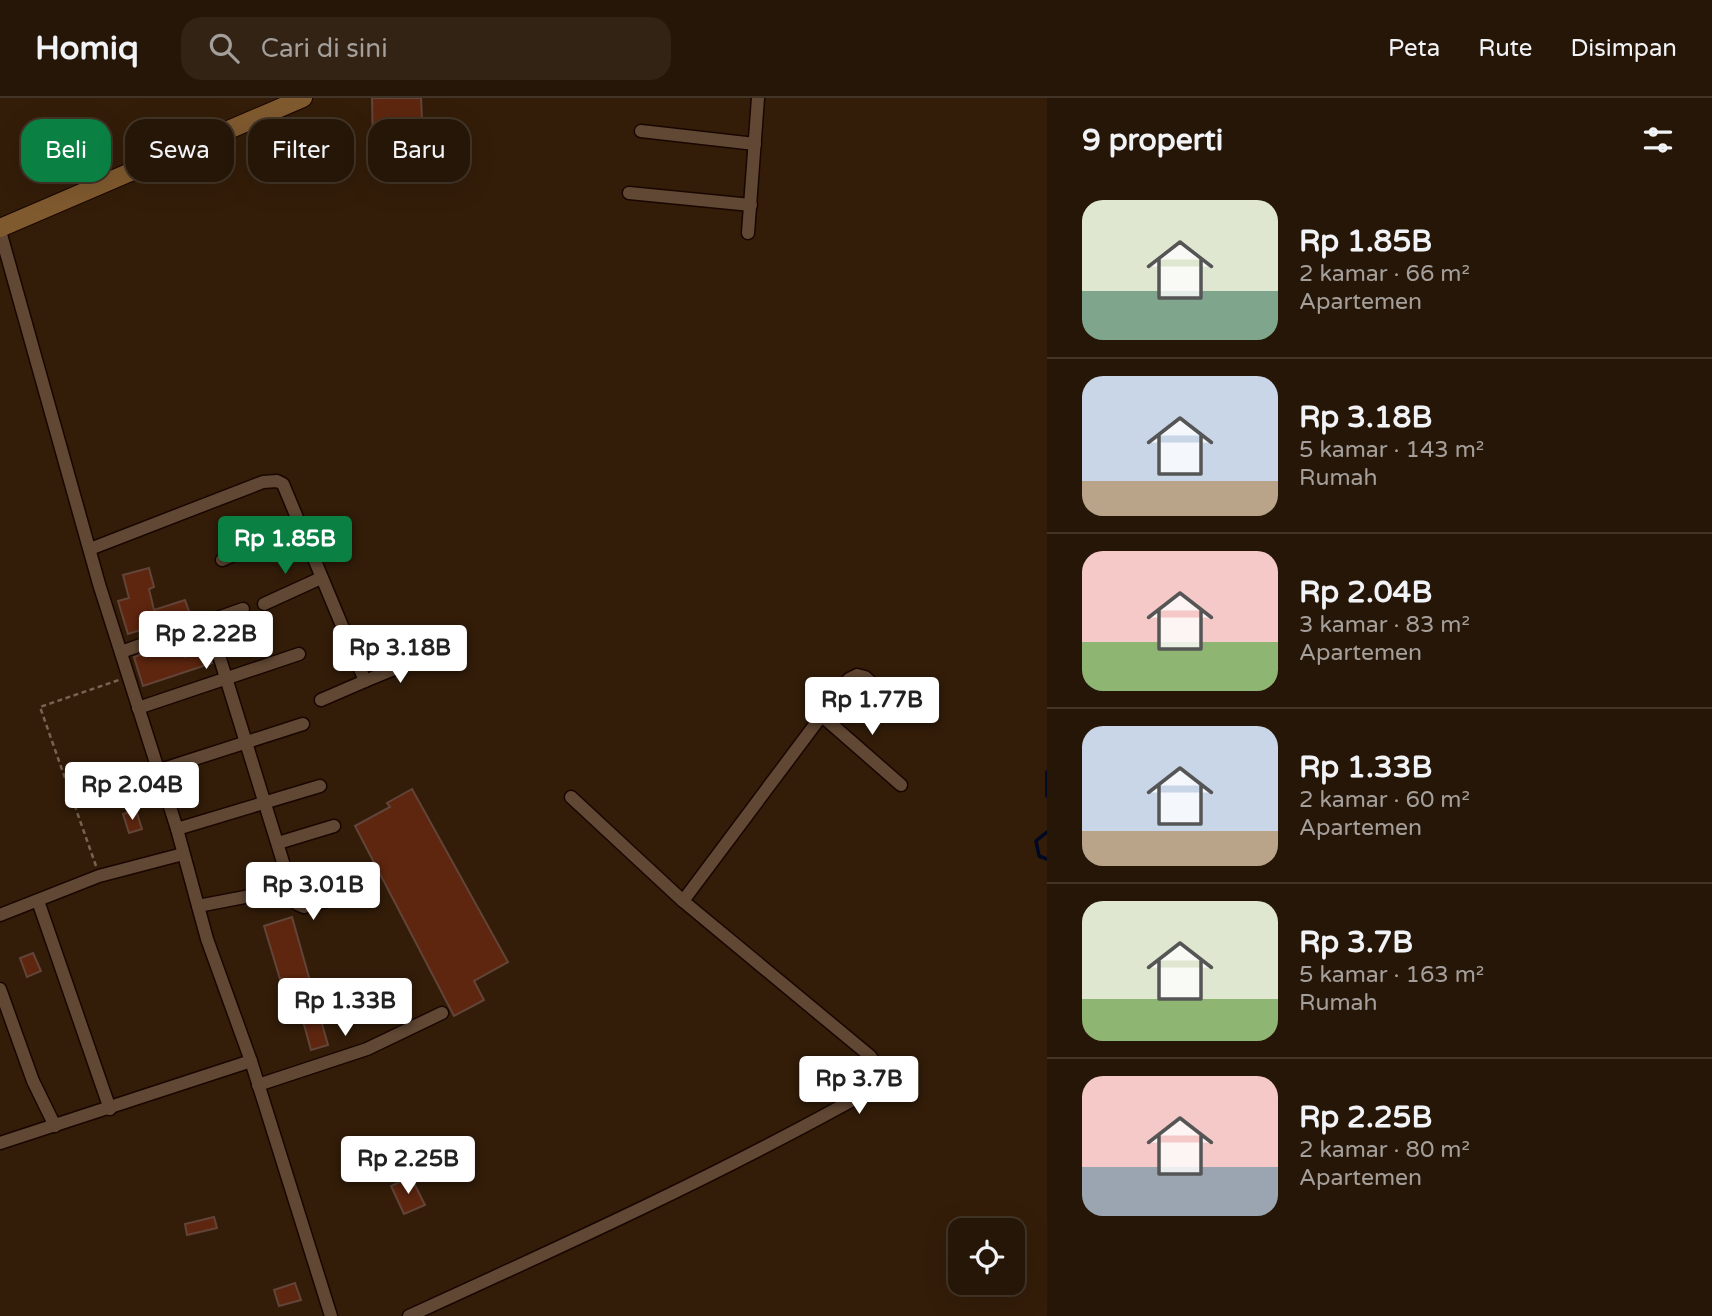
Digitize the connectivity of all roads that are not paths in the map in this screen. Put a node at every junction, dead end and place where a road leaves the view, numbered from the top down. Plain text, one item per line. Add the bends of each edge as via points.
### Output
1 (303, 98) edge
2 (758, 98) edge
3 (641, 131) dead end
4 (755, 144) junction
5 (629, 193) dead end
6 (751, 205) junction
7 (0, 230) edge
8 (748, 233) dead end
9 (299, 527) junction
10 (90, 549) junction
11 (222, 560) dead end
12 (321, 578) junction
13 (264, 604) dead end
14 (243, 609) dead end
15 (209, 623) junction
16 (121, 652) junction
17 (299, 654) dead end
18 (421, 658) dead end
19 (227, 679) junction
20 (365, 681) junction
21 (321, 701) dead end
22 (138, 708) junction
23 (906, 714) dead end
24 (821, 715) junction
25 (303, 724) dead end
26 (246, 741) junction
27 (157, 771) junction
28 (901, 785) dead end
29 (320, 786) dead end
30 (571, 797) dead end
31 (267, 802) junction
32 (334, 826) dead end
33 (177, 829) junction
34 (278, 843) junction
35 (183, 854) junction
36 (291, 888) junction
37 (362, 892) dead end
38 (38, 901) junction
39 (683, 901) junction
40 (198, 906) junction
41 (0, 915) edge
42 (0, 989) edge
43 (442, 1013) dead end
44 (251, 1061) junction
45 (258, 1085) junction
46 (110, 1109) junction
47 (55, 1126) junction
48 (0, 1143) edge
49 (331, 1316) edge
50 (409, 1316) edge

1 - 7 main road
2 - 4 street
3 - 4 street
4 - 6 street
5 - 6 street
6 - 8 street
7 - 10 street
9 - 10 street via 283,484 270,481
9 - 11 street
9 - 12 street
10 - 16 street
12 - 13 street
12 - 20 street
14 - 15 street
15 - 16 street
15 - 19 street
16 - 22 street
17 - 19 street
18 - 20 street
19 - 22 street
19 - 26 street
20 - 21 street
22 - 27 street
23 - 24 street via 857,675 846,681
24 - 28 street
24 - 39 street
25 - 26 street
26 - 27 street
26 - 31 street
27 - 33 street
29 - 31 street
30 - 39 street
31 - 33 street
31 - 34 street
32 - 34 street
33 - 35 street
34 - 36 street
35 - 38 street via 99,876
35 - 40 street
36 - 37 street via 297,904 304,907
36 - 40 street
38 - 41 street
38 - 46 street
39 - 50 street via 870,1056 881,1073 878,1084 687,1186
40 - 44 street
42 - 47 street via 33,1081
43 - 45 street via 367,1049
44 - 45 street
44 - 46 street
45 - 49 street
46 - 47 street
47 - 48 street

